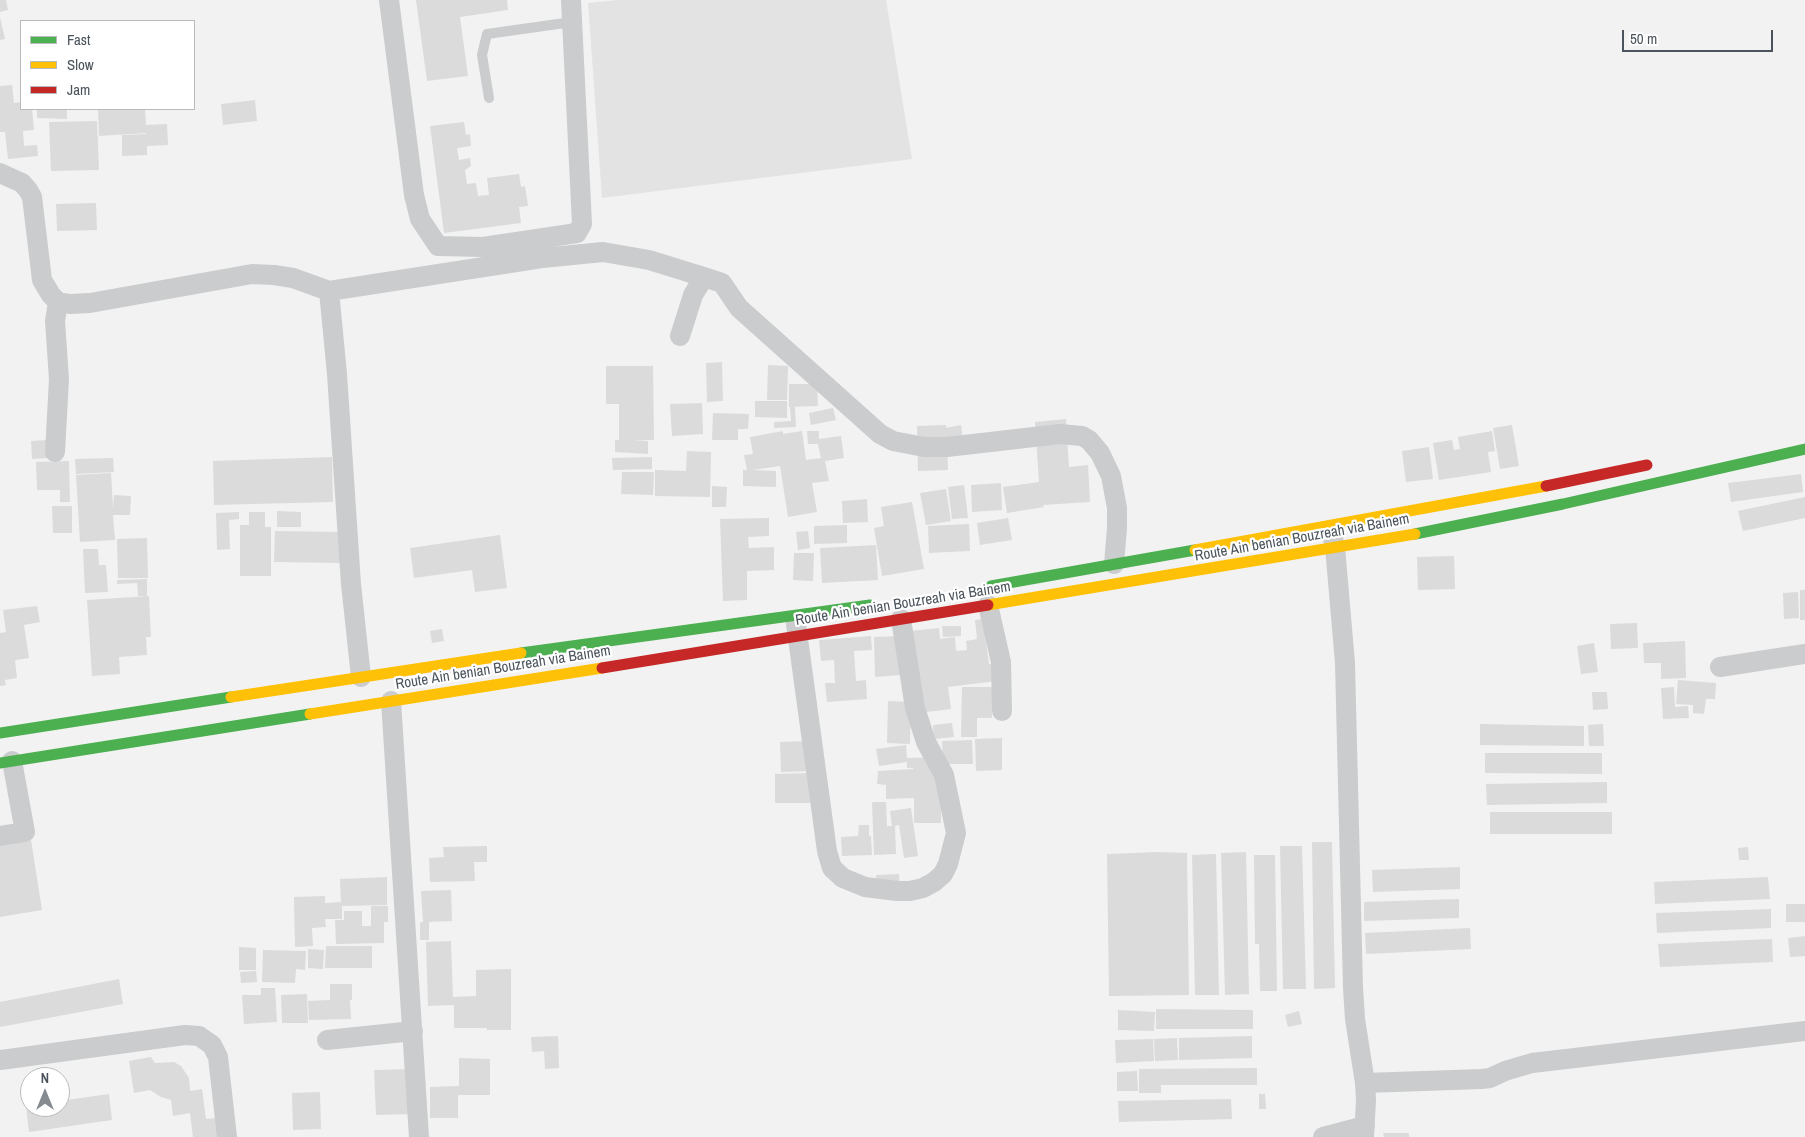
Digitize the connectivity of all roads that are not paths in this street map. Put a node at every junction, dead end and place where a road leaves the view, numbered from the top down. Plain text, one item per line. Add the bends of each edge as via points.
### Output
1 (389, 0) edge
2 (570, 0) edge
3 (572, 22) junction
4 (489, 98) dead end
5 (0, 173) edge
6 (577, 233) junction
7 (603, 252) junction
8 (704, 277) junction
9 (329, 291) junction
10 (58, 302) junction
11 (680, 336) dead end
12 (1805, 449) edge
13 (55, 452) dead end
14 (1654, 464) dead end
15 (1330, 526) junction
16 (1335, 547) junction
17 (1114, 564) junction
18 (978, 588) dead end
19 (882, 604) dead end
20 (988, 605) junction
21 (901, 619) junction
22 (797, 626) junction
23 (1805, 654) edge
24 (1720, 667) dead end
25 (361, 677) junction
26 (391, 701) junction
27 (1002, 711) dead end
28 (0, 733) edge
29 (6, 762) edge
30 (0, 836) edge
31 (413, 1031) junction
32 (1805, 1031) edge
33 (327, 1040) dead end
34 (0, 1060) edge
35 (1365, 1083) junction
36 (1364, 1132) edge
37 (227, 1137) edge
38 (419, 1137) edge
39 (1323, 1137) edge

1 - 6 street via 414,195 420,219 438,246 483,247
2 - 3 street
3 - 4 lane via 487,34 482,55
3 - 6 street via 582,224
5 - 10 street via 22,183 32,197 42,280
6 - 7 street
7 - 8 street via 650,260
7 - 9 street via 542,258
8 - 11 street via 693,295
8 - 17 street via 722,284 738,308 880,434 893,441 924,447 947,447 1060,434 1089,440 1112,476 1117,528
9 - 10 street via 293,278 252,274 90,302
9 - 25 street
10 - 13 street via 55,321 59,380
12 - 16 main road, Route Ain benian Bouzreah via Bainem via 1563,504
14 - 15 main road, Route Ain benian Bouzreah via Bainem
15 - 16 street
15 - 17 main road, Route Ain benian Bouzreah via Bainem
16 - 20 main road, Route Ain benian Bouzreah via Bainem
16 - 35 street via 1345,663 1353,988
17 - 18 main road, Route Ain benian Bouzreah via Bainem
19 - 22 main road, Route Ain benian Bouzreah via Bainem
20 - 21 main road, Route Ain benian Bouzreah via Bainem
20 - 27 street via 1001,662
21 - 22 main road, Route Ain benian Bouzreah via Bainem
21 - 22 street via 915,708 926,742 944,775 956,833 943,874 923,888 910,891 865,887 843,878 832,868 826,851
22 - 25 main road, Route Ain benian Bouzreah via Bainem via 426,666
22 - 26 main road, Route Ain benian Bouzreah via Bainem
23 - 24 street
25 - 28 main road, Route Ain benian Bouzreah via Bainem
26 - 29 main road, Route Ain benian Bouzreah via Bainem
26 - 31 street
29 - 30 street via 25,832
31 - 33 street
31 - 38 street
32 - 35 street via 1532,1063 1482,1079
34 - 37 street via 185,1035 198,1036 212,1045 218,1057
35 - 36 street
36 - 39 street

